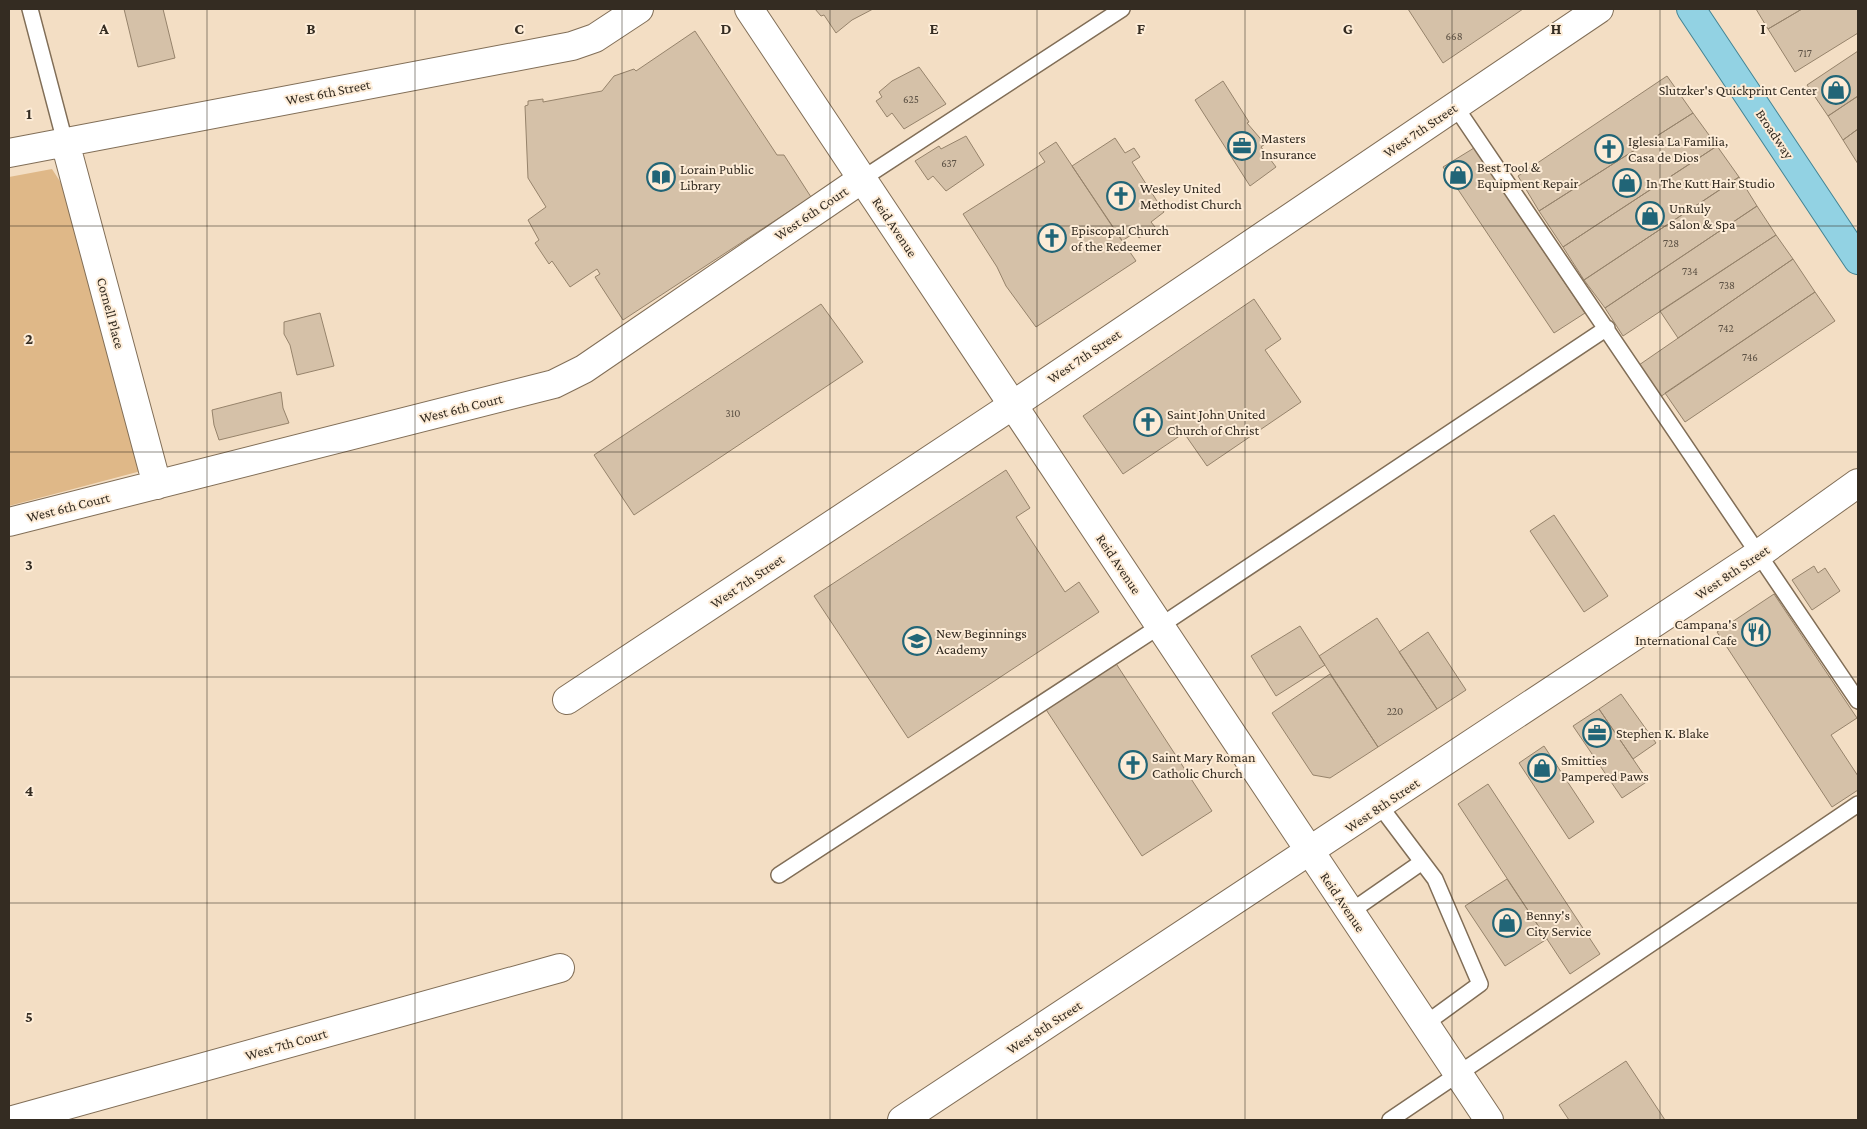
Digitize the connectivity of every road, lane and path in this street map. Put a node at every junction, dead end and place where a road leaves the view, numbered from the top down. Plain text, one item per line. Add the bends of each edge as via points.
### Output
1 (30, 9) edge
2 (639, 9) edge
3 (749, 9) edge
4 (1122, 9) edge
5 (1599, 9) edge
6 (1691, 9) edge
7 (1455, 106) junction
8 (65, 142) junction
9 (9, 153) edge
10 (862, 179) junction
11 (1858, 260) edge
12 (1607, 328) junction
13 (1013, 405) junction
14 (1858, 483) edge
15 (157, 485) junction
16 (9, 522) edge
17 (1760, 553) junction
18 (1160, 626) junction
19 (568, 700) dead end
20 (1858, 700) edge
21 (1858, 804) edge
22 (1380, 806) junction
23 (1310, 852) junction
24 (1422, 862) junction
25 (779, 875) dead end
26 (1350, 912) junction
27 (560, 968) dead end
28 (1425, 1024) junction
29 (1458, 1074) junction
30 (13, 1120) edge
31 (902, 1120) edge
32 (1390, 1120) edge
33 (1489, 1120) edge

1 - 8 lane
2 - 8 street, West 6th Street via 595,38 572,46
3 - 10 street, Reid Avenue
4 - 10 lane
5 - 7 street, West 7th Street
6 - 11 main road, Broadway
7 - 12 lane
7 - 13 street, West 7th Street
8 - 9 street, West 6th Street
8 - 15 street, Cornell Place
10 - 13 street, Reid Avenue
10 - 15 street, West 6th Court via 569,378 531,391
12 - 17 lane
12 - 18 lane
13 - 18 street, Reid Avenue
13 - 19 street, West 7th Street
14 - 17 street, West 8th Street
15 - 16 street, West 6th Court
17 - 20 lane
17 - 22 street, West 8th Street
18 - 23 street, Reid Avenue
18 - 25 lane
21 - 29 lane
22 - 23 street, West 8th Street
22 - 24 lane
23 - 26 street, Reid Avenue
23 - 31 street, West 8th Street
24 - 26 lane
24 - 28 lane via 1435,880 1480,984
26 - 28 street, Reid Avenue
27 - 30 street, West 7th Court
28 - 29 street, Reid Avenue
29 - 32 lane
29 - 33 street, Reid Avenue

